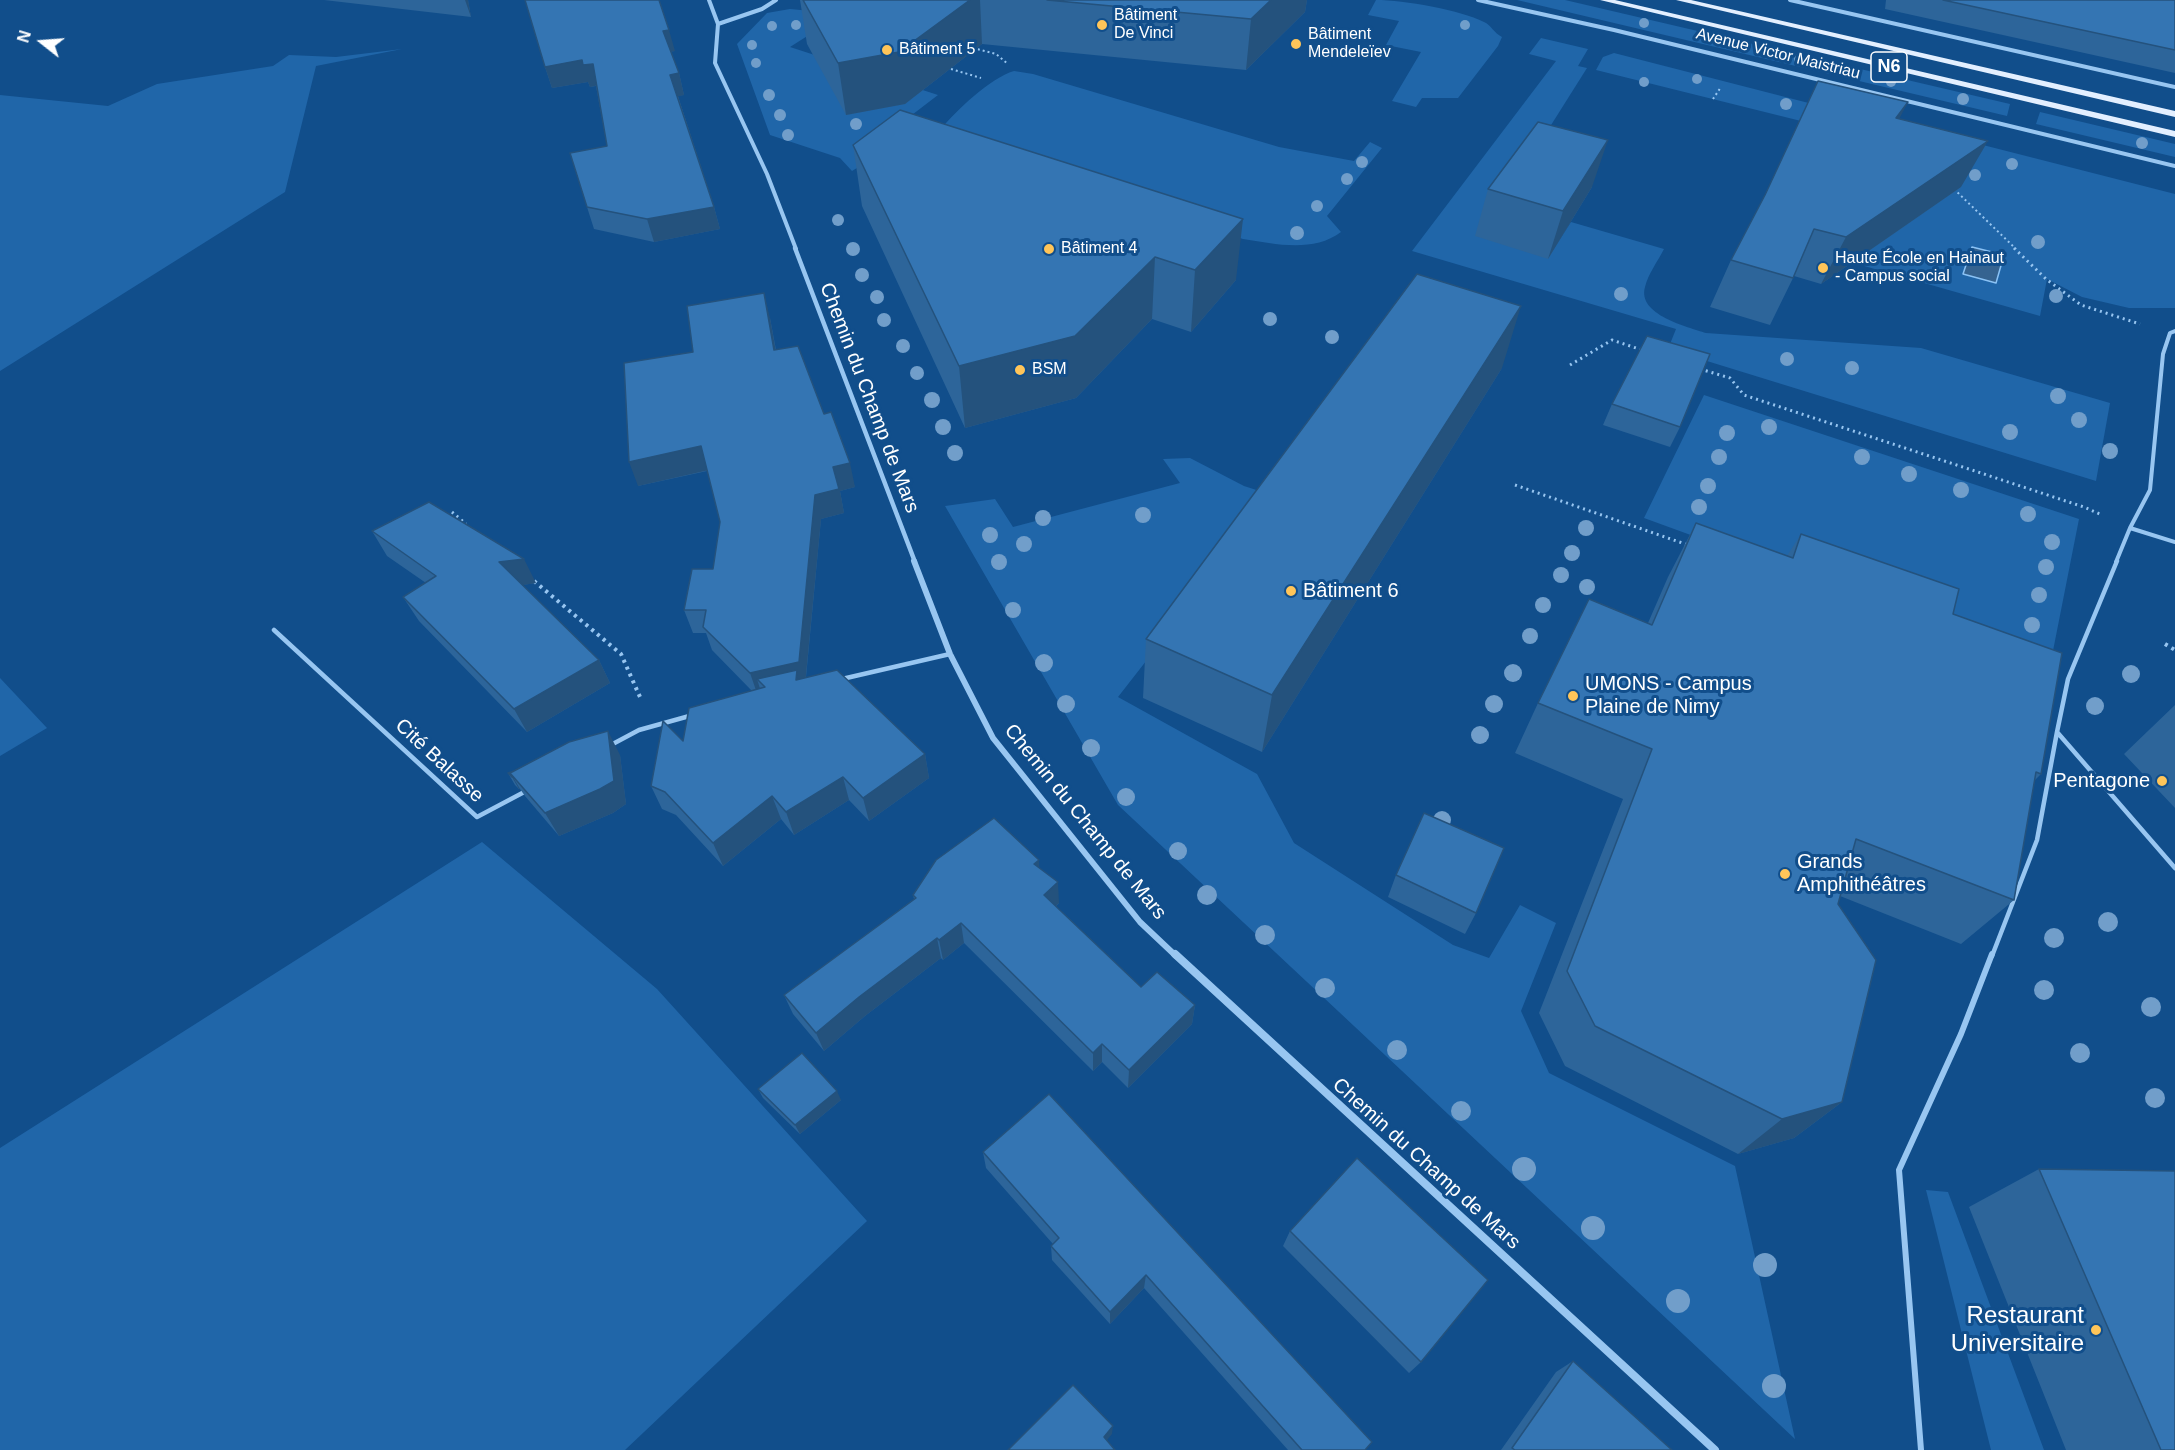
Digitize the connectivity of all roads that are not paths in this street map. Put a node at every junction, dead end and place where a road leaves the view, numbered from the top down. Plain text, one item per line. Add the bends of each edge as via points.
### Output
1 (709, 0) edge
2 (776, 0) edge
3 (1478, 0) edge
4 (1604, 0) edge
5 (1680, 0) edge
6 (1790, 0) edge
7 (718, 24) junction
8 (2175, 87) edge
9 (2175, 114) edge
10 (2175, 134) edge
11 (2175, 166) edge
12 (2172, 332) edge
13 (2130, 528) junction
14 (2175, 542) edge
15 (274, 630) dead end
16 (950, 654) junction
17 (836, 681) edge
18 (700, 713) edge
19 (2057, 732) junction
20 (599, 752) edge
21 (538, 785) edge
22 (2175, 868) edge
23 (1715, 1450) edge
24 (1921, 1450) edge

1 - 7 street, Chemin du Champ de Mars
2 - 7 street
3 - 11 street, Avenue Victor Maistriau
4 - 10 main road, Avenue Victor Maistriau / N6
5 - 9 main road, Avenue Victor Maistriau / N6
6 - 8 street
7 - 16 street, Chemin du Champ de Mars via 715,63 766,174
12 - 13 lane via 2163,354 2150,490
13 - 14 lane
13 - 19 lane via 2068,679
15 - 21 lane, Cité Balasse via 477,817
16 - 17 lane
16 - 23 street, Chemin du Champ de Mars via 993,738 1140,922
18 - 20 lane via 639,730
19 - 22 lane
19 - 24 lane via 2037,840 1961,1034 1899,1170

